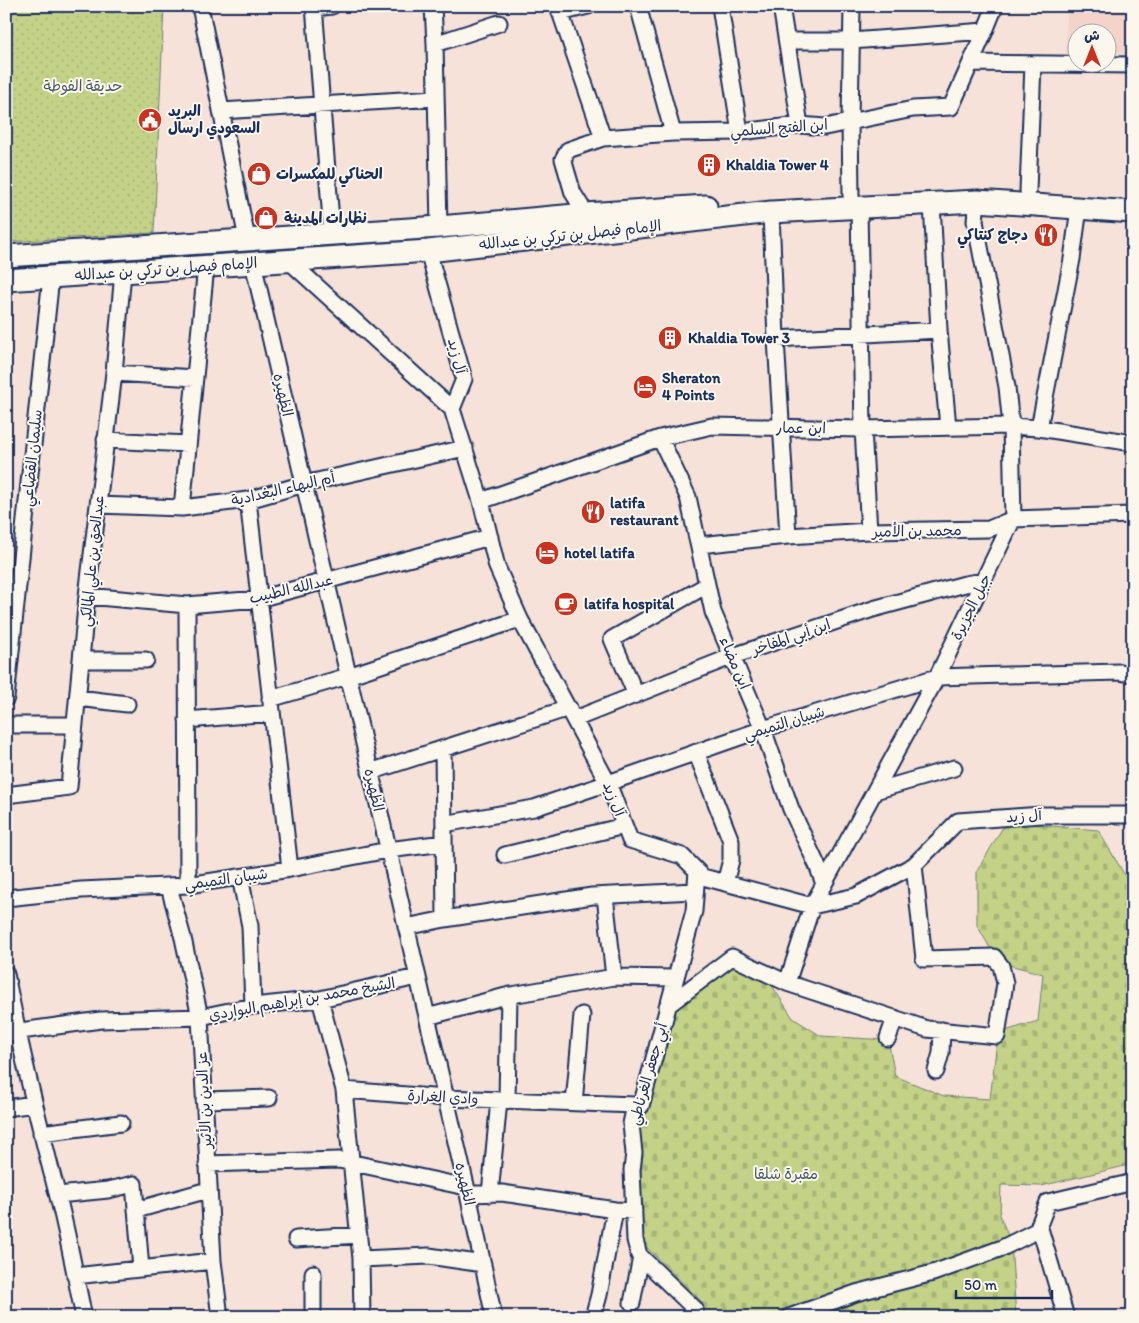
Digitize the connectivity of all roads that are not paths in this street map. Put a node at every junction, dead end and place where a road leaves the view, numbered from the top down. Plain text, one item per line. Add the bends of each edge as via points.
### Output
1 (200, 6) edge
2 (332, 6) edge
3 (433, 6) edge
4 (588, 6) edge
5 (638, 6) edge
6 (720, 6) edge
7 (781, 6) edge
8 (852, 6) edge
9 (995, 6) edge
10 (314, 7) edge
11 (559, 10) edge
12 (499, 23) dead end
13 (986, 31) junction
14 (788, 41) junction
15 (851, 41) junction
16 (435, 44) junction
17 (971, 63) junction
18 (1033, 64) junction
19 (1133, 65) edge
20 (436, 98) junction
21 (322, 104) junction
22 (221, 111) junction
23 (850, 121) junction
24 (800, 125) junction
25 (740, 132) junction
26 (673, 133) junction
27 (603, 138) junction
28 (1028, 191) junction
29 (1133, 199) edge
30 (977, 201) junction
31 (855, 202) junction
32 (932, 204) junction
33 (1079, 208) junction
34 (771, 212) junction
35 (1133, 212) edge
36 (586, 214) junction
37 (439, 227) junction
38 (332, 234) junction
39 (247, 239) junction
40 (428, 251) junction
41 (6, 256) edge
42 (289, 261) junction
43 (253, 263) junction
44 (206, 266) junction
45 (123, 272) junction
46 (51, 277) junction
47 (6, 280) edge
48 (939, 330) junction
49 (861, 334) junction
50 (776, 339) junction
51 (114, 373) junction
52 (195, 378) junction
53 (452, 409) junction
54 (1011, 426) junction
55 (781, 427) junction
56 (948, 427) junction
57 (1039, 428) junction
58 (863, 429) junction
59 (660, 438) junction
60 (105, 440) junction
61 (1133, 443) edge
62 (188, 444) junction
63 (465, 448) junction
64 (304, 484) junction
65 (248, 500) junction
66 (481, 501) junction
67 (98, 505) junction
68 (182, 508) junction
69 (1133, 515) edge
70 (1013, 519) junction
71 (869, 531) junction
72 (788, 536) junction
73 (490, 537) junction
74 (699, 545) junction
75 (326, 581) junction
76 (983, 581) junction
77 (708, 585) junction
78 (88, 596) junction
79 (258, 599) junction
80 (187, 605) junction
81 (520, 619) junction
82 (733, 656) junction
83 (81, 660) junction
84 (146, 660) dead end
85 (1133, 674) edge
86 (348, 676) junction
87 (937, 677) junction
88 (636, 694) junction
89 (6, 698) edge
90 (78, 698) junction
91 (127, 704) dead end
92 (271, 706) junction
93 (572, 713) junction
94 (187, 720) junction
95 (75, 724) junction
96 (6, 725) edge
97 (762, 729) junction
98 (443, 749) junction
99 (696, 752) junction
100 (954, 768) dead end
101 (370, 772) junction
102 (608, 784) junction
103 (875, 791) junction
104 (6, 795) edge
105 (1133, 815) edge
106 (444, 824) junction
107 (624, 826) junction
108 (444, 843) junction
109 (388, 850) junction
110 (505, 855) dead end
111 (914, 865) junction
112 (290, 870) junction
113 (697, 871) junction
114 (240, 877) junction
115 (725, 883) junction
116 (824, 884) junction
117 (188, 885) junction
118 (169, 887) junction
119 (695, 891) junction
120 (605, 896) junction
121 (6, 898) edge
122 (812, 906) junction
123 (445, 919) junction
124 (406, 927) junction
125 (6, 974) edge
126 (417, 977) junction
127 (614, 977) junction
128 (675, 978) junction
129 (787, 983) junction
130 (509, 995) junction
131 (320, 999) junction
132 (253, 1006) junction
133 (667, 1006) junction
134 (582, 1015) dead end
135 (200, 1017) junction
136 (427, 1017) junction
137 (895, 1018) junction
138 (942, 1030) junction
139 (12, 1033) edge
140 (888, 1038) dead end
141 (936, 1071) dead end
142 (344, 1090) junction
143 (269, 1098) dead end
144 (445, 1098) junction
145 (204, 1100) junction
146 (503, 1100) junction
147 (574, 1103) junction
148 (34, 1104) junction
149 (636, 1105) junction
150 (6, 1108) edge
151 (121, 1123) dead end
152 (41, 1133) junction
153 (353, 1162) junction
154 (207, 1164) junction
155 (1133, 1185) edge
156 (208, 1190) junction
157 (467, 1191) junction
158 (490, 1194) junction
159 (58, 1195) junction
160 (136, 1210) junction
161 (616, 1210) junction
162 (634, 1211) junction
163 (1040, 1229) junction
164 (359, 1235) junction
165 (296, 1239) dead end
166 (641, 1257) junction
167 (361, 1259) junction
168 (213, 1261) junction
169 (483, 1264) junction
170 (141, 1269) junction
171 (313, 1273) dead end
172 (75, 1276) junction
173 (632, 1303) dead end
174 (84, 1317) edge
175 (220, 1317) edge
176 (313, 1317) edge
177 (362, 1317) edge
178 (494, 1317) edge
179 (593, 1317) edge
180 (695, 1317) edge
181 (790, 1317) edge
182 (1066, 1317) edge

1 - 22 street
2 - 10 street
3 - 16 street
4 - 11 street
5 - 26 street
6 - 25 street
7 - 14 street
8 - 15 street
9 - 13 street, ابن الفتح السلمي
10 - 21 street
11 - 27 street
12 - 16 street
13 - 15 street
13 - 17 street, ابن الفتح السلمي
14 - 15 street
14 - 24 street
15 - 23 street
16 - 20 street
17 - 18 street
17 - 23 street, ابن الفتح السلمي via 951,108 913,109
18 - 19 street
18 - 28 street
20 - 21 street
20 - 37 street
21 - 22 street
21 - 38 street
22 - 39 street
23 - 24 street, ابن الفتح السلمي via 825,127
23 - 31 street
24 - 25 street, ابن الفتح السلمي
25 - 26 street, ابن الفتح السلمي
26 - 27 street, ابن الفتح السلمي
27 - 36 street, ابن الفتح السلمي via 568,150 563,158 573,194
28 - 29 main road, الإمام فيصل بن تركي بن عبدالله
28 - 31 main road, الإمام فيصل بن تركي بن عبدالله
30 - 32 main road, الإمام فيصل بن تركي بن عبدالله
30 - 33 main road, الإمام فيصل بن تركي بن عبدالله
30 - 54 street, جبل الجزيرة via 975,221 1008,387
31 - 32 main road, الإمام فيصل بن تركي بن عبدالله
31 - 34 main road, الإمام فيصل بن تركي بن عبدالله
31 - 36 main road, الإمام فيصل بن تركي بن عبدالله
31 - 49 street
32 - 48 street
33 - 35 main road, الإمام فيصل بن تركي بن عبدالله
33 - 57 street
34 - 40 main road, الإمام فيصل بن تركي بن عبدالله
34 - 50 street
36 - 37 main road, الإمام فيصل بن تركي بن عبدالله
37 - 38 main road, الإمام فيصل بن تركي بن عبدالله
38 - 39 main road, الإمام فيصل بن تركي بن عبدالله
39 - 41 main road, الإمام فيصل بن تركي بن عبدالله
40 - 42 main road, الإمام فيصل بن تركي بن عبدالله
40 - 53 street, آل زيد via 464,379
42 - 43 main road, الإمام فيصل بن تركي بن عبدالله
42 - 53 street
43 - 44 main road, الإمام فيصل بن تركي بن عبدالله
43 - 64 street, الظهيره
44 - 45 main road, الإمام فيصل بن تركي بن عبدالله
44 - 52 street
45 - 46 main road, الإمام فيصل بن تركي بن عبدالله
45 - 51 street, عبدالحق بن علي المالكي
46 - 47 main road, الإمام فيصل بن تركي بن عبدالله
46 - 89 street, سليمان القضاعي
48 - 49 street
48 - 56 street
49 - 50 street
49 - 58 street
50 - 55 street
51 - 52 street
51 - 60 street, عبدالحق بن علي المالكي
52 - 62 street
53 - 63 street, آل زيد
54 - 56 street, ابن عمار
54 - 57 street, ابن عمار
54 - 70 street, جبل الجزيرة
55 - 58 street, ابن عمار
55 - 59 street, ابن عمار via 712,426
55 - 72 street
56 - 58 street, ابن عمار
57 - 61 street, ابن عمار
58 - 71 street
59 - 66 street, ابن عمار
59 - 74 street, ابن مضاء via 688,496
60 - 62 street
60 - 67 street, عبدالحق بن علي المالكي
62 - 68 street
63 - 64 street, أم البهاء البغدادية
63 - 66 street, آل زيد
64 - 65 street, أم البهاء البغدادية
64 - 75 street, الظهيره
65 - 68 street, أم البهاء البغدادية
65 - 79 street
66 - 73 street, آل زيد
67 - 68 street, أم البهاء البغدادية
67 - 78 street, عبدالحق بن علي المالكي
69 - 70 street, محمد بن الأمير
70 - 71 street, محمد بن الأمير via 989,529
70 - 76 street, جبل الجزيرة
71 - 72 street, محمد بن الأمير
72 - 74 street, محمد بن الأمير
73 - 75 street, عبدالله الطبيب
73 - 81 street, آل زيد via 497,567
74 - 77 street, ابن مضاء
75 - 79 street, عبدالله الطبيب
75 - 86 street, الظهيره
76 - 82 street, ابن أبي المفاخر via 873,609
76 - 87 street, جبل الجزيرة
77 - 82 street, ابن مضاء via 713,612
77 - 88 street via 612,639
78 - 80 street, عبدالله الطبيب
78 - 83 street, عبدالحق بن علي المالكي
79 - 80 street, عبدالله الطبيب
79 - 92 street
80 - 94 street
81 - 86 street
81 - 93 street, آل زيد
82 - 88 street, ابن أبي المفاخر
82 - 97 street, ابن مضاء
83 - 84 street
83 - 90 street, عبدالحق بن علي المالكي
85 - 87 street, شيبان التميمي
86 - 92 street
86 - 101 street, الظهيره
87 - 97 street, شيبان التميمي
87 - 103 street, جبل الجزيرة
88 - 93 street, ابن أبي المفاخر
90 - 91 street
90 - 95 street, عبدالحق بن علي المالكي
92 - 94 street
92 - 112 street
93 - 98 street, ابن أبي المفاخر
93 - 102 street, آل زيد
94 - 117 street
95 - 96 street
95 - 104 street, عبدالحق بن علي المالكي via 69,787
97 - 99 street, شيبان التميمي
97 - 116 street, ابن مضاء via 791,809
98 - 101 street, ابن أبي المفاخر
98 - 106 street
99 - 102 street, شيبان التميمي
99 - 115 street via 731,841 731,860
100 - 103 street
101 - 109 street, الظهيره
102 - 106 street, شيبان التميمي via 534,808
102 - 107 street, آل زيد
103 - 116 street, جبل الجزيرة
105 - 111 street, آل زيد via 1042,815 958,821
106 - 108 street
107 - 110 street
107 - 113 street, آل زيد via 630,840 682,856
108 - 109 street, شيبان التميمي
108 - 123 street
109 - 112 street, شيبان التميمي
109 - 124 street, الظهيره
111 - 122 street, آل زيد via 856,896
111 - 138 street via 924,960 994,957 1001,966 1005,983 997,1036
112 - 114 street, شيبان التميمي
113 - 115 street, آل زيد via 703,877
113 - 119 street, أبي جعفر الغرناطي
114 - 117 street, شيبان التميمي
114 - 132 street via 250,926
115 - 122 street, آل زيد
116 - 122 street, جبل الجزيرة
117 - 118 street, شيبان التميمي
118 - 121 street, شيبان التميمي via 81,890
118 - 135 street, عز الدين بن الأثير
119 - 120 street
119 - 128 street, أبي جعفر الغرناطي via 694,910
120 - 123 street
120 - 127 street
122 - 129 street, جبل الجزيرة
123 - 124 street
124 - 126 street, الظهيره
125 - 139 street
126 - 131 street, الشيخ محمد بن إبراهيم البواردي
126 - 136 street, الظهيره
127 - 128 street
127 - 130 street
128 - 133 street, أبي جعفر الغرناطي
129 - 133 street via 732,957
129 - 137 street
130 - 136 street
130 - 146 street
131 - 132 street, الشيخ محمد بن إبراهيم البواردي
131 - 142 street
132 - 135 street, الشيخ محمد بن إبراهيم البواردي
133 - 149 street, أبي جعفر الغرناطي via 641,1106
134 - 147 street
135 - 139 street, الشيخ محمد بن إبراهيم البواردي via 102,1020
135 - 145 street, عز الدين بن الأثير
136 - 144 street, الظهيره
137 - 138 street via 927,1029
137 - 140 street
138 - 141 street
139 - 148 street
142 - 144 street, وادي الغرارة
142 - 153 street
143 - 145 street
144 - 146 street, وادي الغرارة
144 - 157 street, الظهيره
145 - 154 street, عز الدين بن الأثير
146 - 147 street, وادي الغرارة
146 - 158 street
147 - 149 street, وادي الغرارة
148 - 150 street
148 - 152 street
149 - 162 street, أبي جعفر الغرناطي via 631,1124
151 - 152 street
152 - 159 street
153 - 154 street
153 - 157 street
153 - 164 street
154 - 156 street, عز الدين بن الأثير
155 - 163 street via 1129,1183 1048,1202
156 - 160 street
156 - 168 street, عز الدين بن الأثير
157 - 158 street
157 - 169 street, الظهيره
158 - 161 street via 502,1193
159 - 160 street via 134,1184
159 - 172 street
160 - 170 street
161 - 162 street
161 - 179 street
162 - 166 street, أبي جعفر الغرناطي via 634,1240
163 - 181 street via 1002,1248 933,1273 856,1294
163 - 182 street
164 - 165 street
164 - 167 street
166 - 173 street
166 - 180 street, أبي جعفر الغرناطي via 695,1309
167 - 169 street via 430,1256
167 - 177 street
168 - 170 street
168 - 175 street, عز الدين بن الأثير
169 - 178 street, الظهيره
170 - 172 street
171 - 176 street
172 - 174 street

